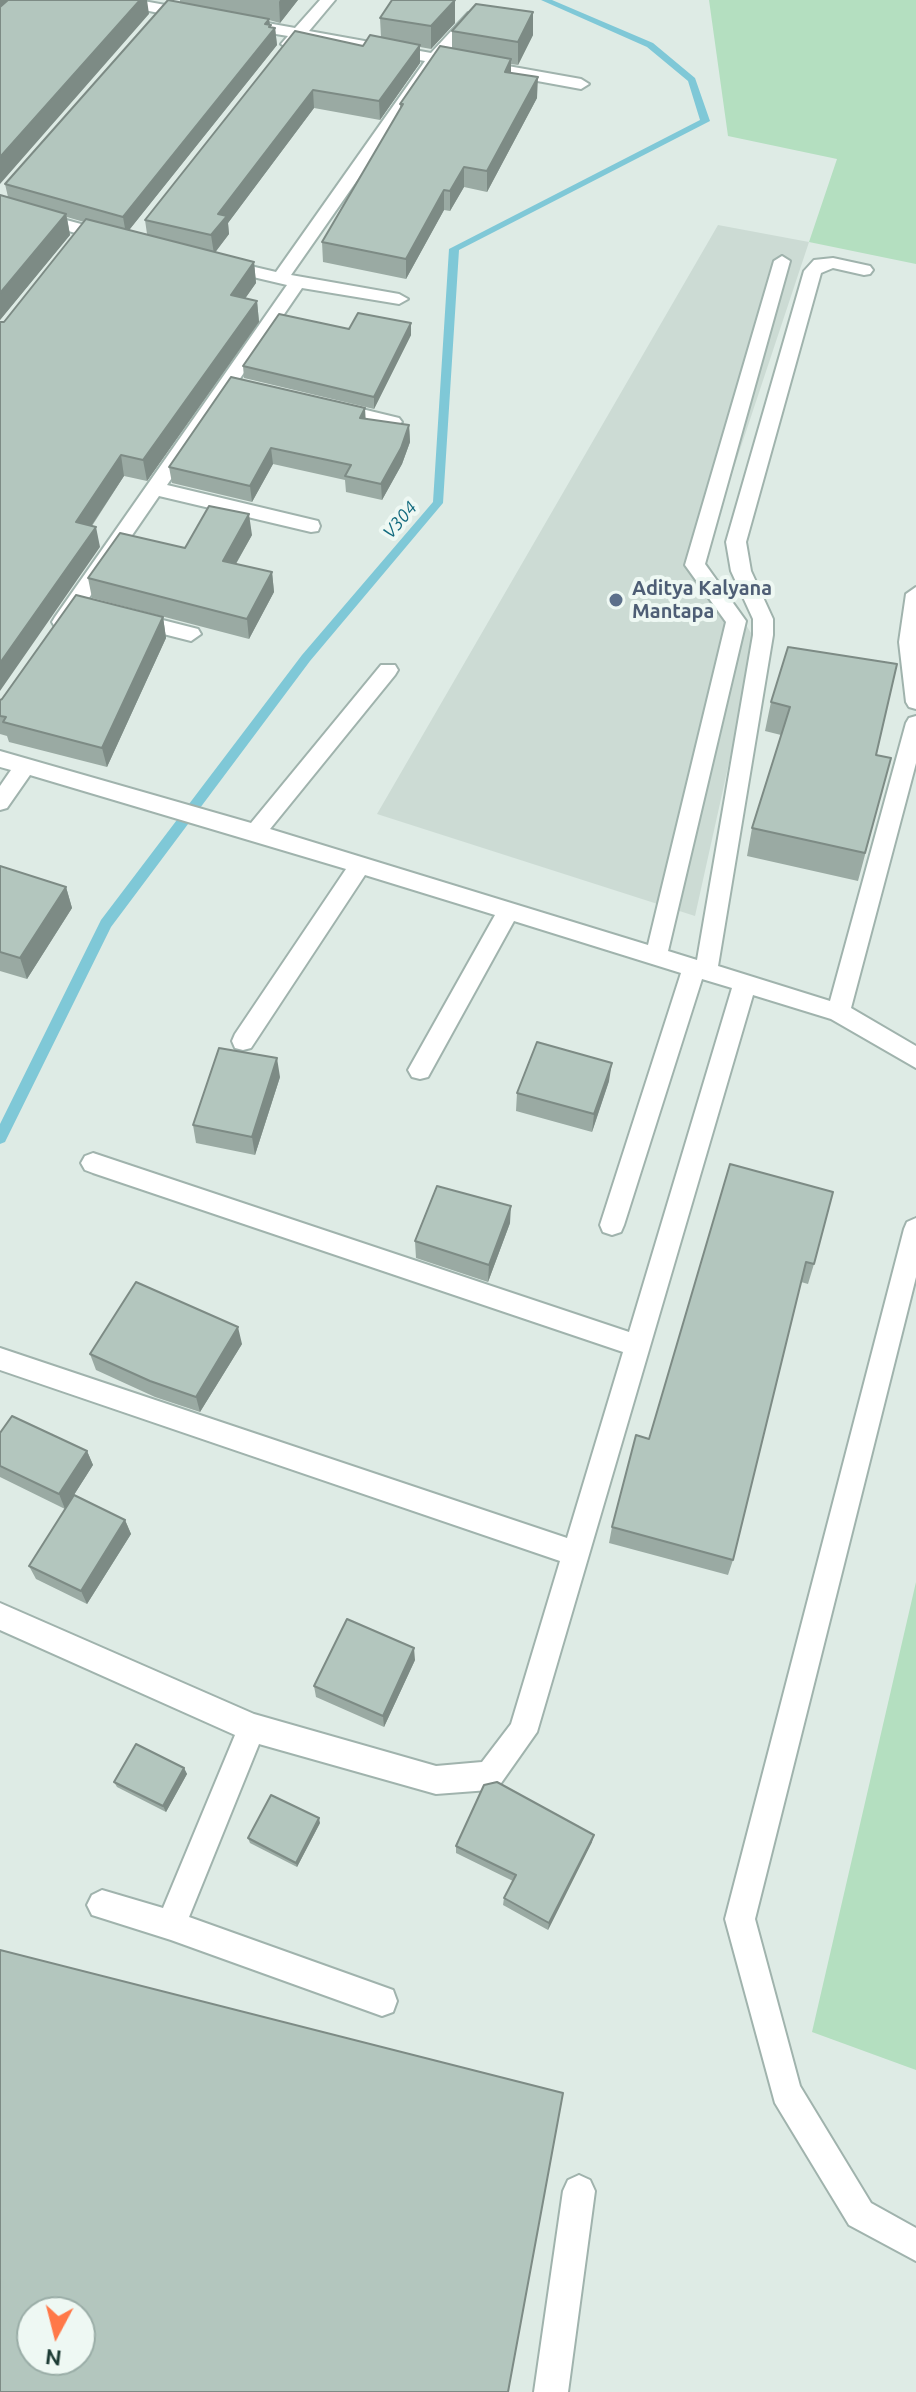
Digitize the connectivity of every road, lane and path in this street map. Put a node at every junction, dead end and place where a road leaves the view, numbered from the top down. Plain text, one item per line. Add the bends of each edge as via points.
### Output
1 (115, 0) edge
2 (328, 0) edge
3 (483, 5) edge
4 (165, 10) edge
5 (297, 34) junction
6 (435, 58) junction
7 (277, 59) edge
8 (581, 84) dead end
9 (0, 207) edge
10 (131, 243) edge
11 (205, 260) edge
12 (782, 261) dead end
13 (864, 270) dead end
14 (289, 280) junction
15 (399, 299) dead end
16 (318, 404) edge
17 (393, 422) edge
18 (154, 488) junction
19 (311, 526) dead end
20 (916, 594) edge
21 (118, 616) edge
22 (191, 634) dead end
23 (49, 640) edge
24 (388, 670) dead end
25 (916, 702) edge
26 (916, 723) edge
27 (0, 759) edge
28 (25, 766) junction
29 (0, 802) edge
30 (254, 834) junction
31 (359, 866) junction
32 (508, 912) junction
33 (656, 957) junction
34 (700, 970) junction
35 (745, 984) junction
36 (838, 1012) junction
37 (243, 1041) dead end
38 (916, 1059) edge
39 (420, 1070) dead end
40 (93, 1163) dead end
41 (612, 1225) dead end
42 (916, 1229) edge
43 (638, 1346) junction
44 (0, 1359) edge
45 (576, 1554) junction
46 (0, 1616) edge
47 (252, 1728) junction
48 (102, 1905) dead end
49 (171, 1925) junction
50 (382, 2001) dead end
51 (579, 2191) dead end
52 (916, 2245) edge
53 (551, 2392) edge

1 - 4 street
2 - 5 street
3 - 6 street
4 - 5 street
5 - 6 street
5 - 7 street
6 - 8 street
6 - 14 street
9 - 10 street via 80,237
11 - 14 street
12 - 33 street via 695,565 736,621
13 - 34 street via 833,263 813,271 736,542 741,571 763,619 763,635
14 - 15 street
14 - 18 street via 235,385
16 - 17 street
18 - 19 street
18 - 23 street via 82,606
20 - 25 street via 909,642
21 - 22 street
24 - 30 street
26 - 36 street
27 - 28 street
28 - 29 street
28 - 30 street
30 - 31 street
31 - 32 street
31 - 37 street
32 - 33 street
32 - 39 street
33 - 34 street
34 - 35 street
34 - 41 street
35 - 36 street
35 - 43 street
36 - 38 street
40 - 43 street
42 - 52 street via 740,1919 786,2092 860,2214
43 - 45 street
44 - 45 street
45 - 47 street via 523,1732 489,1776 436,1780
46 - 47 street
47 - 49 street
48 - 49 street
49 - 50 street
51 - 53 street

